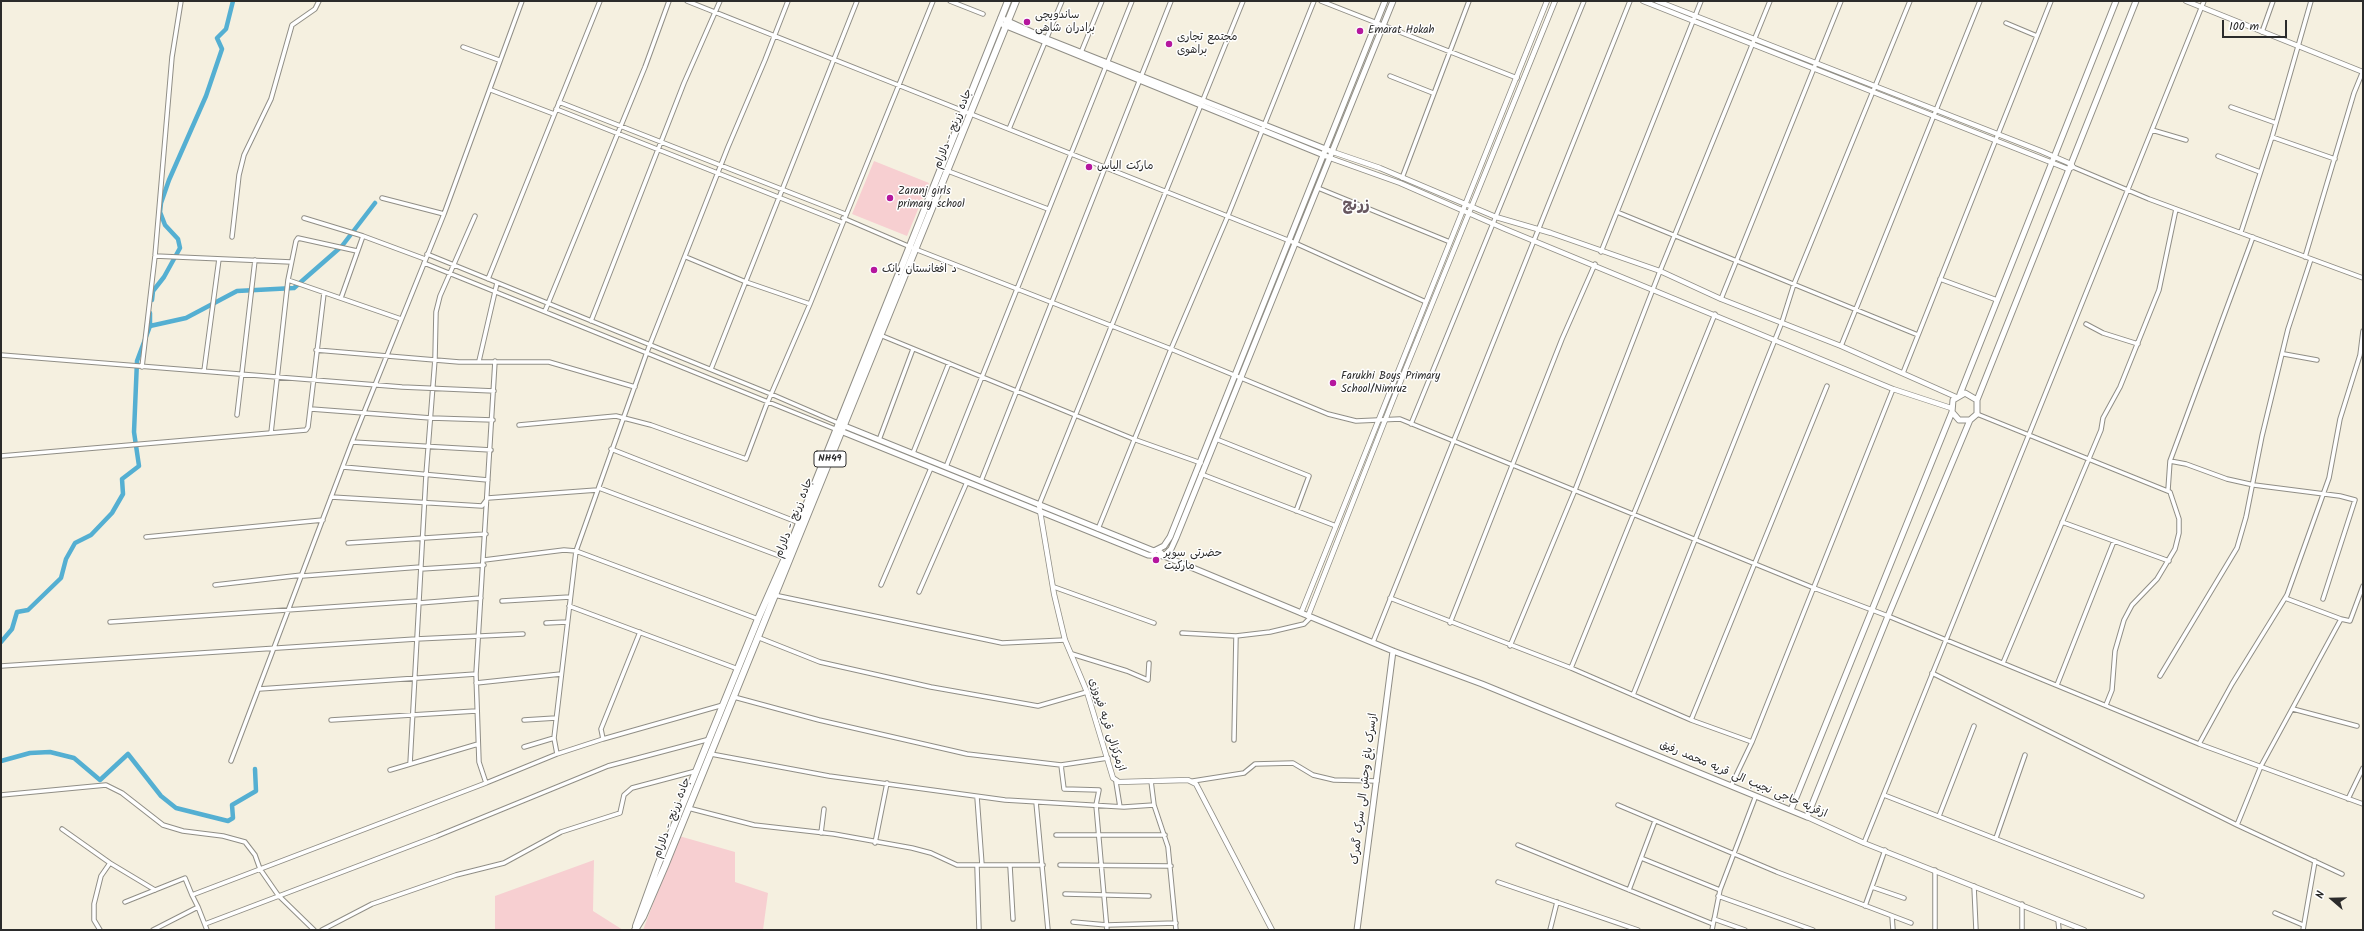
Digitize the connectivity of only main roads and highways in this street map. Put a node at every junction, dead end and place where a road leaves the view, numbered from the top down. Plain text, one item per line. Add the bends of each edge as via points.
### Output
1 (1008, 1) edge
2 (1016, 1) edge
3 (1385, 1) edge
4 (1393, 1) edge
5 (2116, 1) edge
6 (2136, 1) edge
7 (1000, 20) junction
8 (1007, 23) junction
9 (1107, 65) junction
10 (1203, 104) junction
11 (1333, 152) junction
12 (1324, 153) junction
13 (1330, 158) junction
14 (1958, 395) junction
15 (1977, 400) junction
16 (1952, 410) junction
17 (1970, 420) junction
18 (840, 427) junction
19 (1202, 464) junction
20 (1158, 550) junction
21 (1164, 556) junction
22 (1393, 651) junction
23 (1791, 810) junction
24 (635, 930) edge
25 (1357, 930) edge

1 - 7 highway, جاده زرنج - دلارام / NH49
2 - 8 highway, جاده زرنج - دلارام / NH49
3 - 12 main road
4 - 11 main road
5 - 14 main road
6 - 15 main road
7 - 8 main road
7 - 18 highway, جاده زرنج - دلارام / NH49 via 873,333
8 - 9 main road
8 - 18 highway, جاده زرنج - دلارام / NH49 via 948,172
9 - 10 main road via 1141,76
9 - 10 main road via 1139,82
10 - 12 main road
11 - 12 main road
11 - 13 main road
12 - 13 main road
12 - 19 main road
13 - 19 main road via 1216,439
14 - 15 main road via 1970,394
14 - 16 main road
15 - 17 main road via 1977,414
16 - 17 main road via 1960,420
16 - 23 main road
17 - 23 main road, ازقریه حاجی نجیب الی قریه محمد رفیق via 1807,817
18 - 20 main road via 913,453 1154,552
18 - 21 main road via 931,468 1148,555
18 - 24 highway, جاده زرنج - دلارام / NH49 via 710,754 643,917
18 - 24 highway, جاده زرنج - دلارام / NH49 via 797,522 638,915
19 - 20 main road via 1170,537
19 - 21 main road via 1201,474 1176,538
20 - 21 main road
21 - 22 main road, ازقریه حاجی نجیب الی قریه محمد رفیق
22 - 23 main road, ازقریه حاجی نجیب الی قریه محمد رفیق via 1482,684 1756,798
22 - 25 main road, ازسرک باغ وحش الی سرک گمرک

